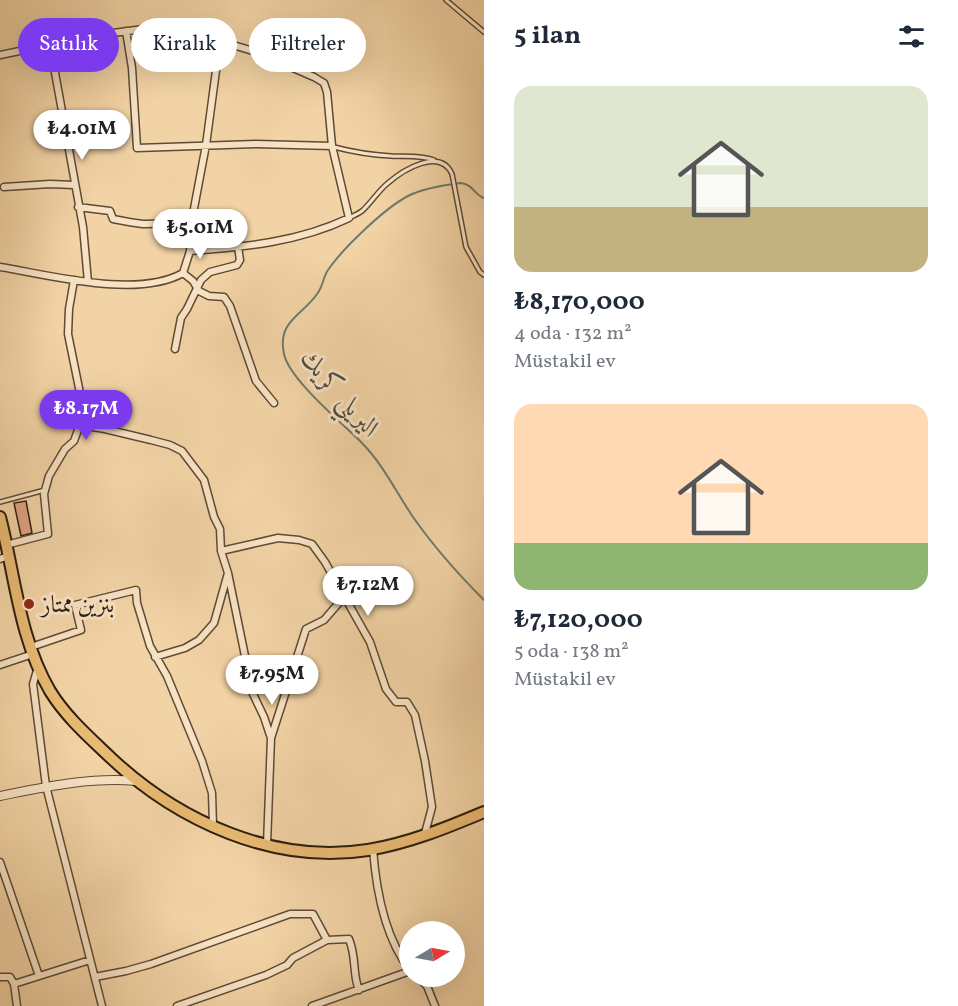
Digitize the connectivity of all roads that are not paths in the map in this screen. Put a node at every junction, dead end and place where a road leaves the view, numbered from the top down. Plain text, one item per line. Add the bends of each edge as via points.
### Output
1 (446, 0) edge
2 (131, 30) edge
3 (126, 31) junction
4 (119, 32) edge
5 (484, 32) edge
6 (237, 46) edge
7 (18, 51) edge
8 (0, 55) edge
9 (55, 72) edge
10 (216, 72) edge
11 (206, 145) junction
12 (332, 146) junction
13 (435, 160) junction
14 (74, 185) junction
15 (4, 187) dead end
16 (78, 207) junction
17 (349, 218) junction
18 (191, 237) junction
19 (238, 247) junction
20 (190, 251) junction
21 (0, 267) edge
22 (183, 273) junction
23 (484, 275) edge
24 (74, 280) junction
25 (88, 282) junction
26 (197, 288) junction
27 (175, 349) dead end
28 (274, 403) dead end
29 (80, 425) junction
30 (45, 490) junction
31 (0, 502) edge
32 (0, 517) edge
33 (221, 551) junction
34 (5, 554) edge
35 (228, 573) junction
36 (344, 597) junction
37 (32, 650) junction
38 (155, 657) junction
39 (0, 665) edge
40 (38, 666) junction
41 (271, 738) junction
42 (136, 781) junction
43 (46, 786) junction
44 (0, 796) edge
45 (484, 812) edge
46 (213, 826) junction
47 (424, 837) junction
48 (267, 845) junction
49 (373, 849) junction
50 (0, 862) edge
51 (327, 940) junction
52 (399, 955) edge
53 (90, 960) junction
54 (399, 975) edge
55 (39, 976) junction
56 (94, 977) junction
57 (0, 978) edge
58 (14, 984) junction
59 (427, 987) edge
60 (359, 990) junction
61 (17, 1006) edge
62 (102, 1006) edge
63 (177, 1006) edge
64 (312, 1006) edge
65 (435, 1006) edge

1 - 5 lane
2 - 3 street
3 - 4 street
3 - 11 street via 136,148
6 - 12 street via 324,83
7 - 8 street
9 - 14 street
10 - 11 street
11 - 12 street
11 - 18 street
12 - 13 lane via 357,153
12 - 17 street
13 - 17 lane via 389,182 361,212
13 - 23 lane via 446,165 452,174 466,247
14 - 15 street
14 - 16 street
16 - 18 street via 110,211 113,219 177,225 183,236
16 - 25 street
17 - 19 street via 292,238
18 - 20 street
19 - 20 street
19 - 26 street via 237,265 210,272
20 - 22 street
21 - 24 street
22 - 25 street via 153,282
22 - 26 street
24 - 25 street
24 - 29 street via 68,334 81,398
26 - 27 street via 181,318
26 - 28 street via 210,296 224,297 256,381
29 - 30 street
29 - 33 street via 160,442 182,451 204,480 220,529
30 - 31 lane
30 - 34 street via 48,534
32 - 34 main road
33 - 35 street
33 - 36 street via 278,538 312,544
34 - 37 main road
35 - 38 street via 214,623 199,640
35 - 41 street via 245,656 245,677
36 - 41 street via 324,620 306,629
36 - 47 street via 370,642 386,688 396,702 407,702 415,715 432,807
37 - 38 street via 81,630 75,605 136,590 144,631
37 - 39 street
37 - 40 main road
38 - 46 street via 167,676 202,761 212,794
40 - 42 main road via 69,718
40 - 43 street via 33,684
41 - 48 street
42 - 43 street via 92,780
42 - 46 main road via 184,813
43 - 44 street
43 - 53 street
45 - 47 main road
46 - 48 main road
47 - 49 main road
48 - 49 main road via 334,852
49 - 52 street via 379,899
50 - 55 street
51 - 56 street via 314,914 290,914 151,964
51 - 60 street via 349,939
51 - 63 street via 266,975
53 - 55 street
53 - 56 street
54 - 60 street
55 - 58 street
56 - 62 street
57 - 58 street via 10,977
58 - 61 street
59 - 65 street
60 - 64 street

